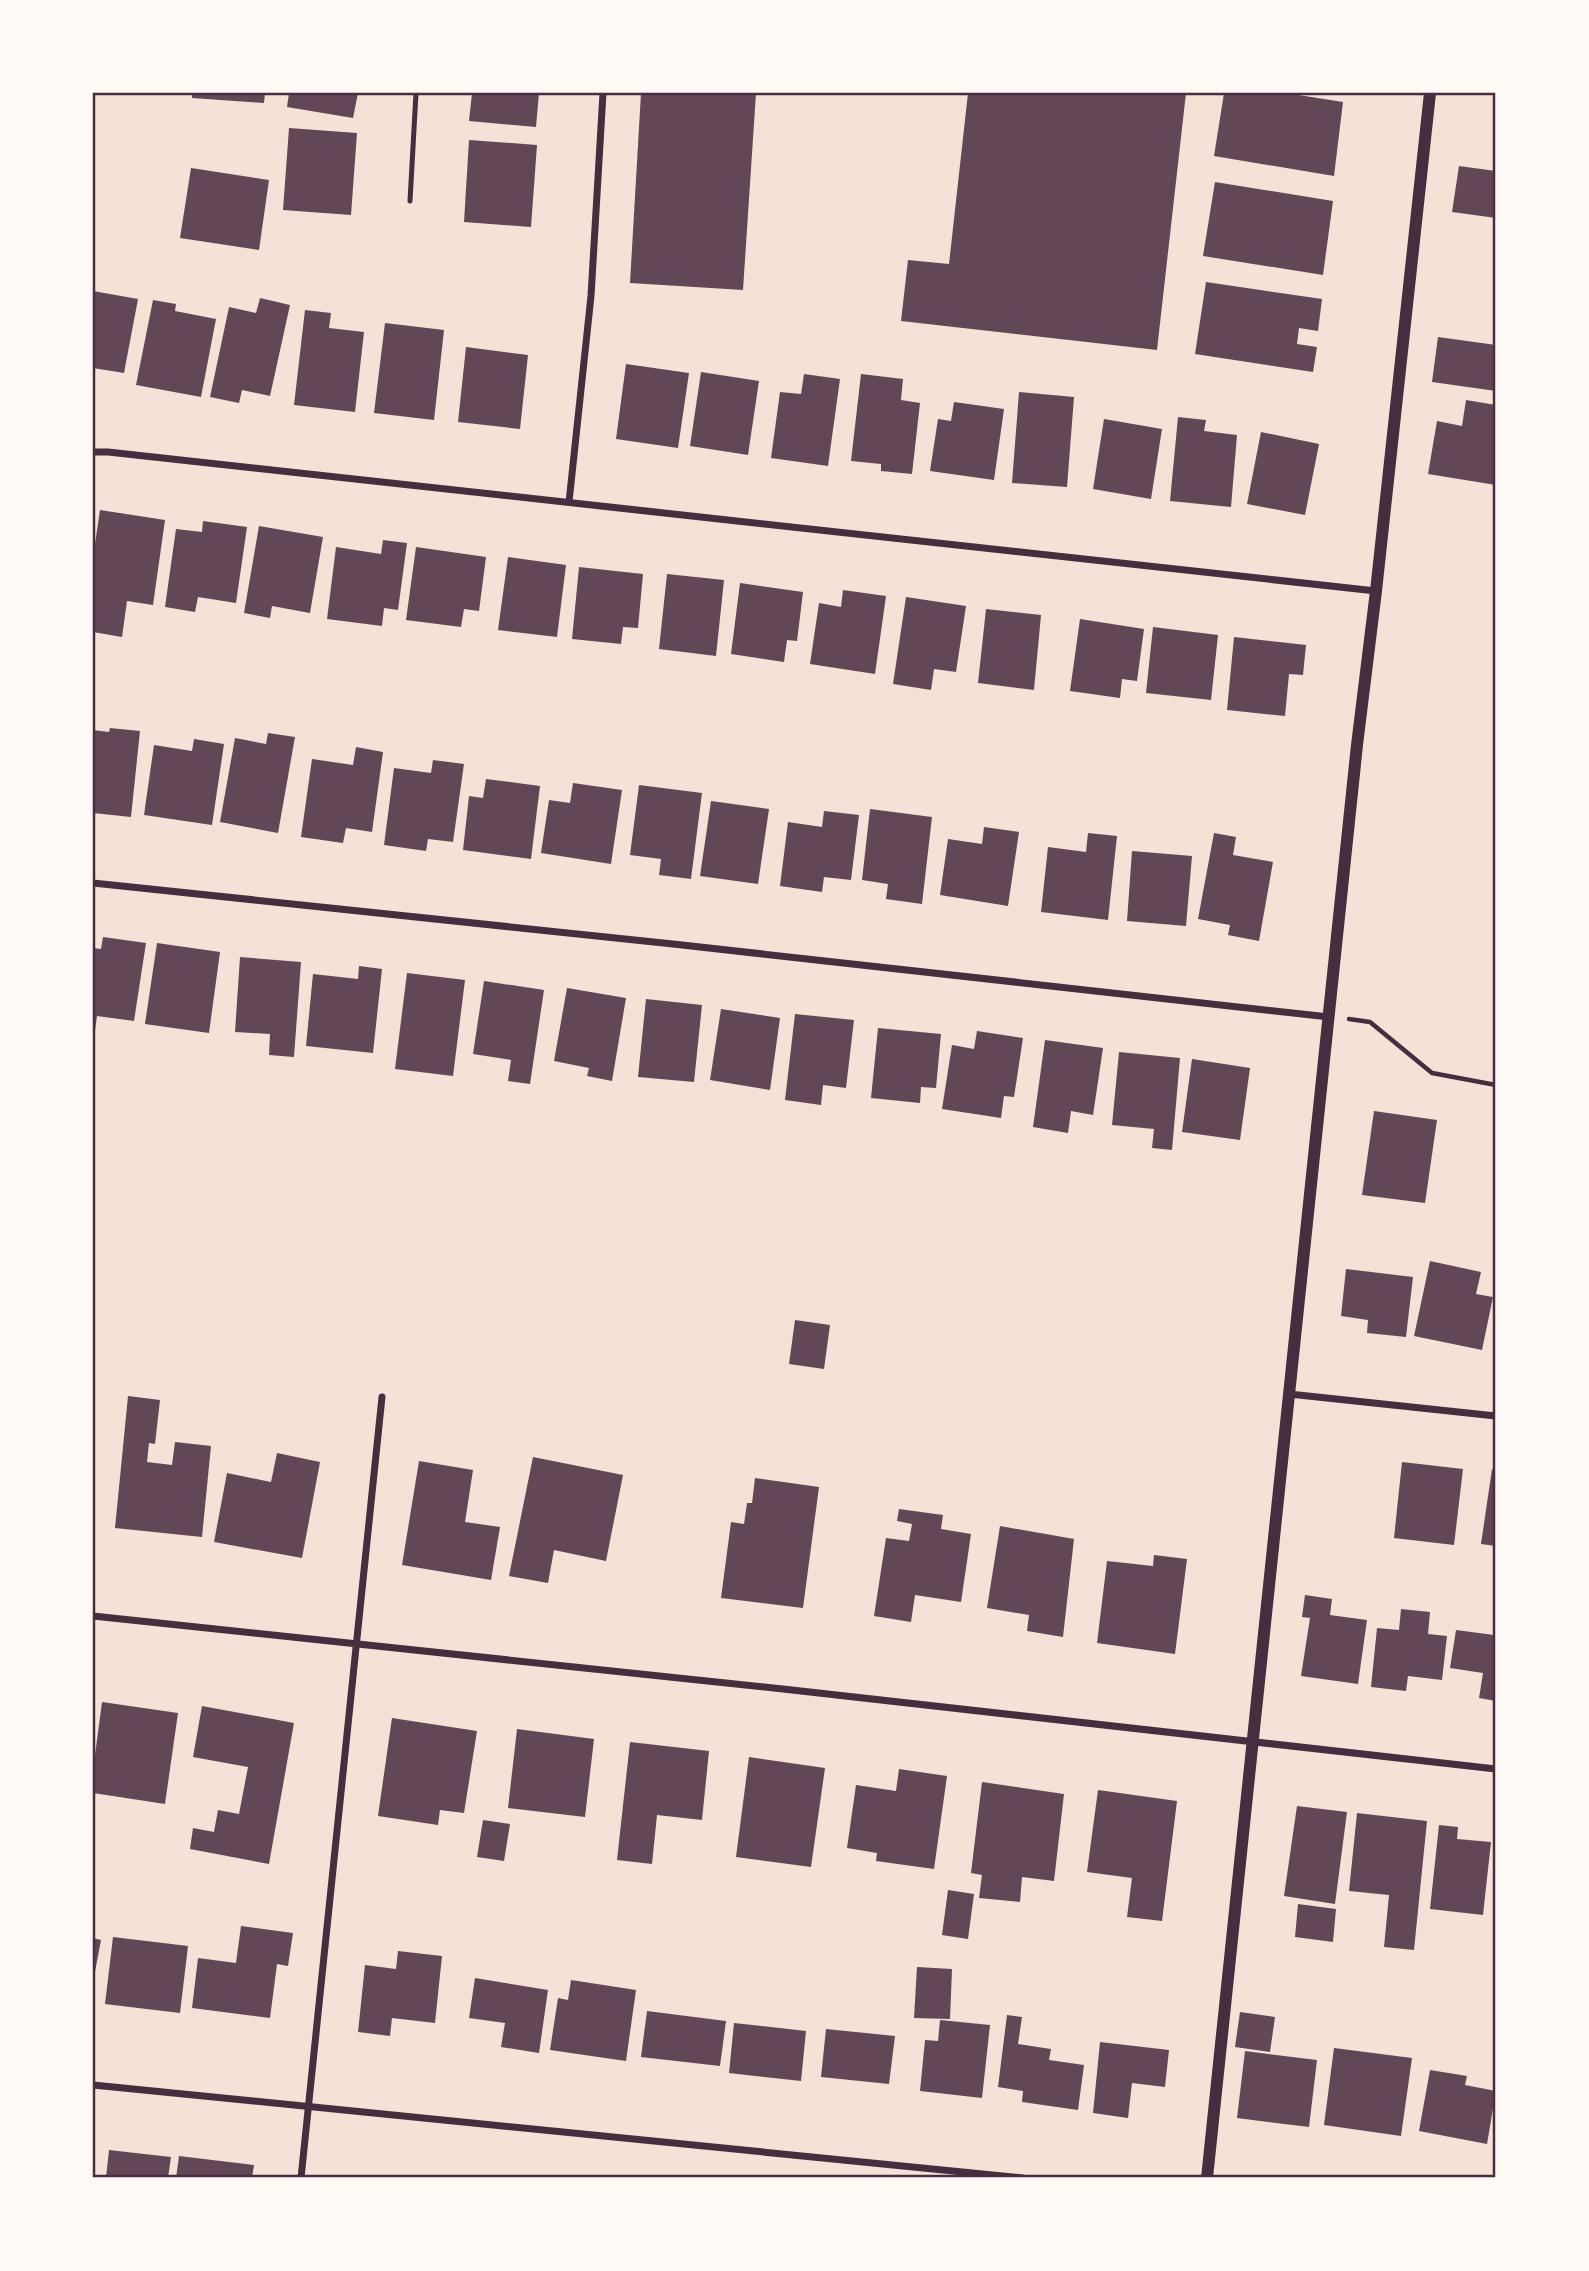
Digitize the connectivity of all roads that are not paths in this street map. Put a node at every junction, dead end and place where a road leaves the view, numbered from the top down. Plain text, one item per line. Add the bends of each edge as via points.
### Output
1 (416, 93) edge
2 (603, 93) edge
3 (1430, 93) edge
4 (410, 201) dead end
5 (93, 452) edge
6 (569, 502) junction
7 (1376, 591) junction
8 (93, 883) edge
9 (1329, 1017) junction
10 (1289, 1394) junction
11 (382, 1397) dead end
12 (1496, 1416) edge
13 (93, 1616) edge
14 (355, 1644) junction
15 (1252, 1743) junction
16 (1496, 1769) edge
17 (93, 2085) edge
18 (308, 2107) junction
19 (301, 2178) edge
20 (1024, 2178) edge
21 (1207, 2178) edge

1 - 4 lane
2 - 6 street via 591,296
3 - 7 street
5 - 6 street
6 - 7 street
7 - 9 street
8 - 9 street
9 - 10 street
10 - 12 street
10 - 15 street
11 - 14 street
13 - 14 street
14 - 15 street
14 - 18 street
15 - 16 street
15 - 21 street
17 - 18 street
18 - 19 street
18 - 20 street

